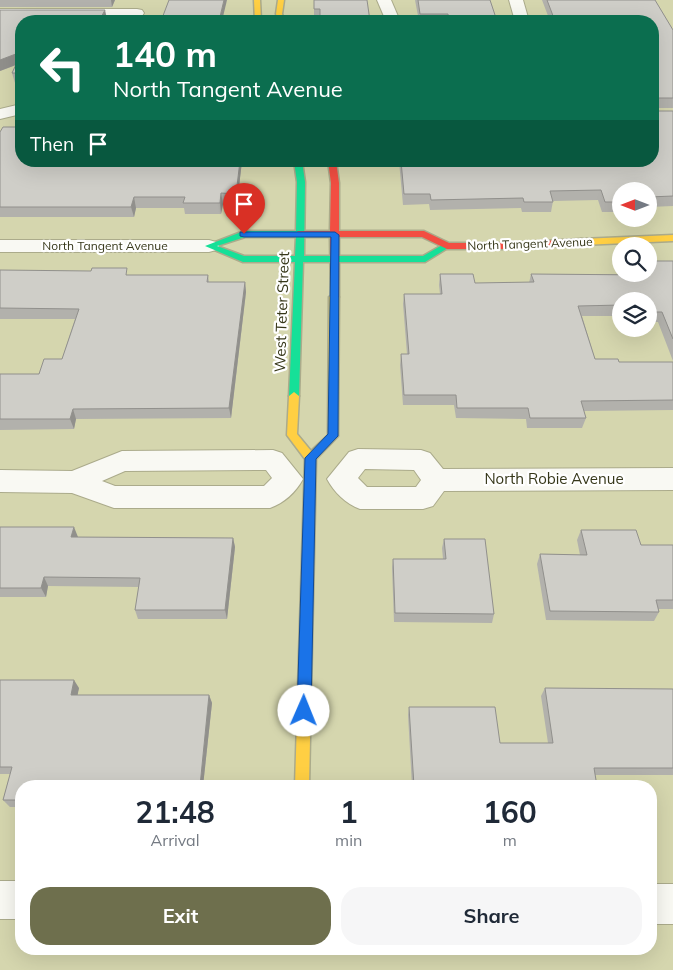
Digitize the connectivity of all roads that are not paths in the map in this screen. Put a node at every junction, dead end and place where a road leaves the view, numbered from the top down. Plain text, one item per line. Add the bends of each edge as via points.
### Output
1 (257, 0) edge
2 (281, 0) edge
3 (384, 0) edge
4 (516, 0) edge
5 (137, 11) edge
6 (0, 13) edge
7 (258, 15) edge
8 (279, 15) edge
9 (390, 15) edge
10 (520, 15) edge
11 (15, 110) edge
12 (0, 114) edge
13 (299, 167) edge
14 (333, 167) edge
15 (300, 235) junction
16 (335, 235) junction
17 (673, 238) edge
18 (0, 246) edge
19 (209, 246) junction
20 (447, 246) junction
21 (298, 259) junction
22 (335, 259) junction
23 (304, 472) junction
24 (673, 479) edge
25 (342, 480) junction
26 (436, 480) junction
27 (0, 481) edge
28 (74, 482) junction
29 (302, 780) edge
30 (0, 900) edge
31 (15, 900) edge
32 (657, 904) edge
33 (673, 904) edge

1 - 7 street
2 - 8 street
3 - 9 street
4 - 10 street
5 - 6 street
11 - 12 street
13 - 15 street, West Teter Street
14 - 16 street
15 - 16 street, North Tangent Avenue
15 - 19 street, North Tangent Avenue via 244,234
15 - 21 street, West Teter Street
16 - 20 street, North Tangent Avenue via 424,234
16 - 22 street
17 - 20 street, North Tangent Avenue
18 - 19 street, North Tangent Avenue
19 - 21 street, North Tangent Avenue via 243,259
20 - 22 street, North Tangent Avenue via 425,259
21 - 22 street, North Tangent Avenue
21 - 23 street, West Teter Street via 292,435
22 - 23 street via 333,436
23 - 25 street
23 - 28 street via 273,460 122,461
23 - 28 street via 270,496 114,496
23 - 29 street
24 - 26 street, North Robie Avenue
25 - 26 street via 360,498 423,498
25 - 26 street via 358,459 421,460
27 - 28 street
30 - 31 street
32 - 33 street

